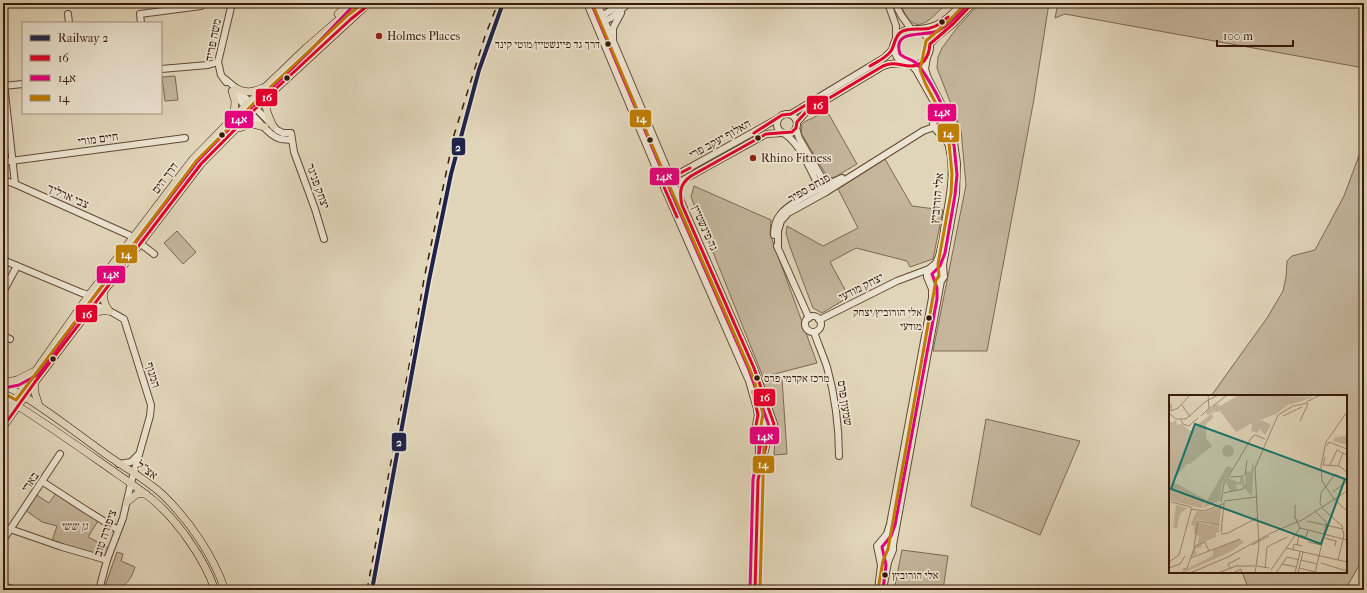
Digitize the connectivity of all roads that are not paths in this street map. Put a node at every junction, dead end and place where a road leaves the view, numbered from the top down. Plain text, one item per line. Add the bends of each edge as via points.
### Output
1 (232, 3) edge
2 (349, 3) edge
3 (358, 3) edge
4 (370, 3) edge
5 (588, 3) edge
6 (597, 3) edge
7 (602, 3) edge
8 (888, 3) edge
9 (895, 3) edge
10 (962, 3) edge
11 (973, 3) edge
12 (201, 5) edge
13 (625, 5) edge
14 (68, 14) dead end
15 (603, 19) junction
16 (69, 22) edge
17 (141, 22) edge
18 (596, 22) junction
19 (914, 29) junction
20 (895, 40) junction
21 (613, 41) junction
22 (930, 44) junction
23 (306, 48) junction
24 (927, 58) junction
25 (218, 62) junction
26 (905, 64) junction
27 (208, 65) junction
28 (912, 66) junction
29 (162, 69) edge
30 (3, 74) edge
31 (223, 77) junction
32 (22, 84) edge
33 (4, 86) edge
34 (267, 86) junction
35 (234, 89) junction
36 (268, 96) junction
37 (248, 105) junction
38 (253, 111) junction
39 (791, 114) junction
40 (948, 115) junction
41 (234, 117) junction
42 (936, 117) junction
43 (778, 120) junction
44 (796, 125) junction
45 (273, 126) junction
46 (265, 127) junction
47 (934, 127) junction
48 (952, 127) junction
49 (235, 130) junction
50 (940, 132) junction
51 (784, 133) junction
52 (291, 136) junction
53 (185, 138) dead end
54 (13, 161) junction
55 (3, 162) edge
56 (667, 169) junction
57 (685, 171) junction
58 (691, 176) junction
59 (671, 178) junction
60 (3, 180) edge
61 (15, 184) junction
62 (674, 185) junction
63 (664, 187) junction
64 (824, 189) junction
65 (682, 205) junction
66 (133, 238) junction
67 (324, 239) dead end
68 (141, 243) junction
69 (154, 254) dead end
70 (3, 260) edge
71 (17, 266) junction
72 (931, 268) junction
73 (944, 272) junction
74 (913, 275) junction
75 (929, 280) junction
76 (941, 281) junction
77 (3, 292) edge
78 (79, 292) junction
79 (103, 292) junction
80 (89, 294) junction
81 (94, 305) junction
82 (80, 308) junction
83 (109, 312) junction
84 (86, 316) junction
85 (809, 318) junction
86 (819, 320) junction
87 (814, 332) junction
88 (3, 336) edge
89 (10, 339) dead end
90 (35, 371) junction
91 (35, 382) junction
92 (3, 384) edge
93 (22, 395) junction
94 (3, 399) edge
95 (16, 405) junction
96 (3, 406) edge
97 (39, 406) junction
98 (4, 416) edge
99 (772, 419) junction
100 (757, 421) junction
101 (3, 427) edge
102 (773, 428) junction
103 (757, 429) junction
104 (140, 453) junction
105 (60, 454) dead end
106 (839, 456) dead end
107 (119, 464) junction
108 (135, 474) junction
109 (758, 480) junction
110 (43, 482) junction
111 (131, 483) junction
112 (146, 494) junction
113 (127, 502) junction
114 (10, 530) junction
115 (118, 530) junction
116 (3, 540) edge
117 (881, 540) junction
118 (893, 545) junction
119 (879, 554) junction
120 (891, 554) junction
121 (107, 560) junction
122 (3, 586) edge
123 (17, 590) edge
124 (99, 590) edge
125 (215, 590) edge
126 (225, 590) edge
127 (755, 590) edge
128 (878, 590) edge
129 (883, 590) edge

1 - 25 street, משה פריד
2 - 23 main road
3 - 23 main road, דרך הים
4 - 36 main road, דרך הים
5 - 18 street, גד פינשטיין
6 - 15 street, גד פינשטיין
7 - 13 street via 613,6
8 - 20 street via 896,26
9 - 19 street via 901,15
10 - 19 street via 936,26
11 - 22 street
12 - 17 street via 140,14
13 - 15 street via 611,18
13 - 21 street via 613,28
14 - 16 street
15 - 18 street
15 - 21 street, גד פינשטיין
18 - 63 street, גד פינשטיין
19 - 20 street via 903,31
19 - 22 street via 926,36
20 - 26 street via 895,56
20 - 39 street via 892,50 884,58
21 - 56 street, גד פינשטיין
22 - 24 street
23 - 34 main road, דרך הים
24 - 28 street
24 - 40 street via 925,69 928,78
25 - 27 street
25 - 31 street, משה פריד
26 - 28 street
26 - 44 street via 890,63 883,66 806,112
27 - 29 street
27 - 31 street
28 - 42 street via 936,104
30 - 33 street
31 - 35 street, משה פריד
32 - 33 street
33 - 54 street
34 - 35 main road via 252,92
34 - 37 main road, דרך הים
35 - 37 street, משה פריד
35 - 41 main road
36 - 38 main road, דרך הים
36 - 45 main road via 266,108
37 - 38 street
37 - 41 main road, דרך הים
38 - 45 street
38 - 46 street
38 - 49 main road, דרך הים
39 - 43 street via 782,115
39 - 44 street
40 - 42 street
40 - 48 street via 952,120
41 - 66 main road, דרך הים via 193,159
42 - 47 street
43 - 51 street via 778,128
43 - 57 street, האלוף יעקב פרי
44 - 51 street via 792,132
44 - 64 street via 799,138
45 - 52 street
46 - 49 main road via 248,124
46 - 52 street via 278,138
47 - 50 street
47 - 64 street, פנחס ספיר
48 - 50 street via 948,132
48 - 73 street, אלי הורוביץ via 957,185 943,265
49 - 68 main road, דרך הים via 201,164
50 - 72 street, אלי הורוביץ via 948,146 951,184 940,252 938,260
51 - 58 street, האלוף יעקב פרי via 766,134
51 - 64 street via 798,148
52 - 67 street, יצחק פניגר via 294,152
53 - 54 street, חיים מורי
54 - 55 street, חיים מורי
54 - 61 street
56 - 57 street via 674,172
56 - 59 street, גד פינשטיין
57 - 59 street, האלוף יעקב פרי
58 - 62 street, האלוף יעקב פרי
58 - 65 street via 680,188
59 - 62 street, גד פינשטיין
59 - 63 street, האלוף יעקב פרי
60 - 61 street, צבי ארליך
61 - 66 street, צבי ארליך
62 - 63 street, האלוף יעקב פרי
62 - 65 street, גד פינשטיין
63 - 100 street, גד פינשטיין via 749,381 756,403
64 - 85 street, פנחס ספיר via 791,205 780,214 774,231 778,248
65 - 99 street, גד פינשטיין via 754,368
66 - 68 street, צבי ארליך
66 - 80 main road, דרך הים
68 - 69 street, צבי ארליך
68 - 79 main road, דרך הים
70 - 71 street
71 - 77 street
71 - 78 street
72 - 73 street via 941,267
72 - 74 street, יצחק מודעי
72 - 75 street via 927,275
73 - 76 street
74 - 75 street via 922,275
74 - 86 street, יצחק מודעי
75 - 76 street via 934,283
75 - 117 street via 932,298 890,524 887,534
76 - 118 street
78 - 80 street
78 - 82 street
79 - 80 street
79 - 81 main road, דרך הים
79 - 83 main road
80 - 82 main road, דרך הים
81 - 82 street
81 - 83 street, המנוף
81 - 84 main road, דרך הים
82 - 90 main road, דרך הים
83 - 84 main road via 101,311
83 - 104 street, המנוף via 124,319 151,405
84 - 91 main road, דרך הים
85 - 86 street
85 - 87 street via 805,326
86 - 87 street via 820,328
87 - 106 street, שמעון פרס via 833,392
88 - 89 street
90 - 92 main road
90 - 93 main road, דרך הים
91 - 93 main road, דרך הים
91 - 97 main road
92 - 93 street
93 - 95 main road
93 - 97 main road, אצ"ל
94 - 95 street
95 - 98 main road
95 - 101 main road
95 - 111 main road, אצ"ל
96 - 98 main road
97 - 107 main road, אצ"ל
99 - 100 street via 764,416
99 - 102 street
100 - 103 street
102 - 103 street via 766,433 761,433
102 - 109 street
103 - 109 street
104 - 107 street via 131,462
104 - 108 street, המנוף
105 - 110 street, בארי
107 - 108 main road, אצ"ל
108 - 111 street, המנוף
108 - 126 main road, אצ"ל via 161,494 200,539 215,565
109 - 127 street
110 - 114 street, בארי
110 - 115 street
111 - 112 main road, אצ"ל
111 - 113 street, ציפורה טוב
112 - 113 main road via 137,494
112 - 125 main road, אצ"ל via 167,513 191,545
113 - 115 street, ציפורה טוב
114 - 116 street, בארי
114 - 121 street
115 - 121 street, ציפורה טוב
117 - 118 street via 888,540
117 - 119 street via 877,546
118 - 120 street
119 - 120 street
119 - 128 street via 881,570
120 - 129 street
121 - 124 street, ציפורה טוב
122 - 123 street

